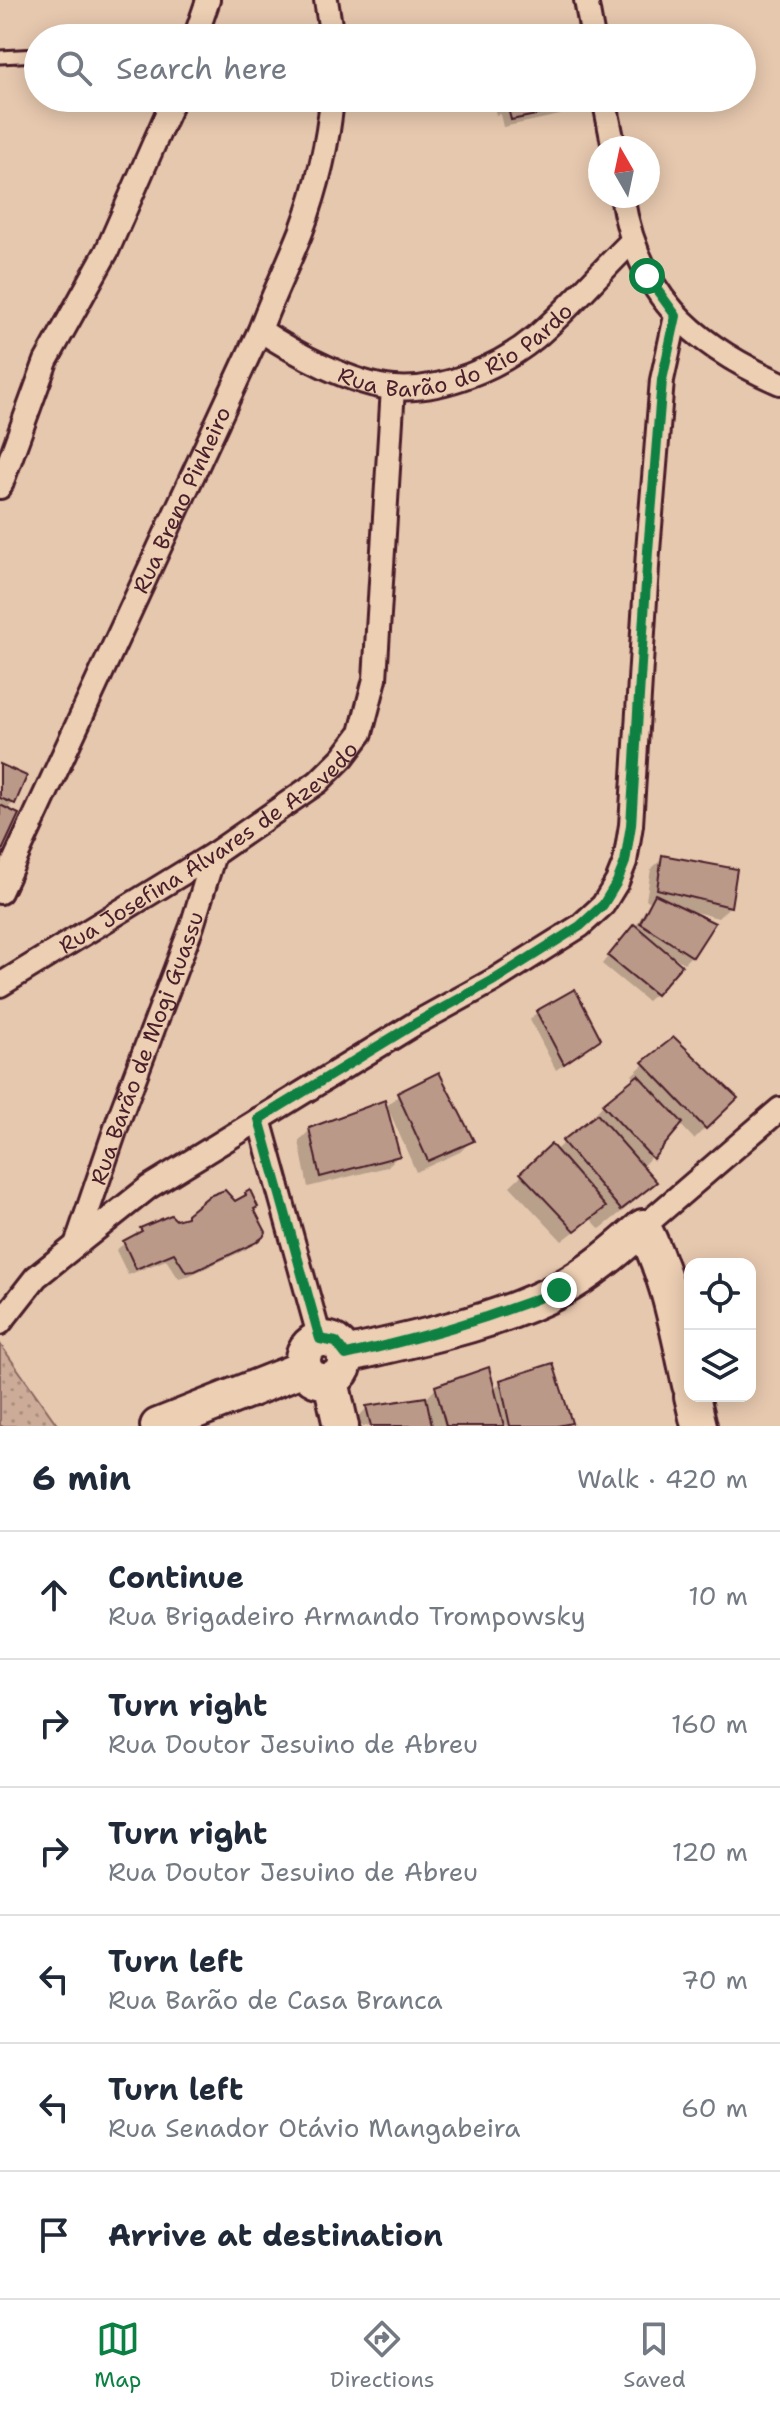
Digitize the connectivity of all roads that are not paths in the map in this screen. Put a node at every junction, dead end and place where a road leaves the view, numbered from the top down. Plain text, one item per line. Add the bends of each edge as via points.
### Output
1 (208, 0) edge
2 (326, 0) edge
3 (586, 0) edge
4 (200, 24) edge
5 (330, 24) edge
6 (590, 24) edge
7 (24, 56) edge
8 (0, 57) edge
9 (168, 112) edge
10 (331, 112) edge
11 (607, 112) edge
12 (612, 136) edge
13 (625, 208) edge
14 (632, 241) junction
15 (676, 316) junction
16 (260, 330) junction
17 (780, 383) edge
18 (393, 388) junction
19 (0, 487) edge
20 (214, 854) junction
21 (0, 892) edge
22 (0, 985) edge
23 (780, 1109) edge
24 (259, 1119) junction
25 (678, 1197) junction
26 (77, 1242) junction
27 (650, 1242) junction
28 (0, 1323) edge
29 (684, 1359) edge
30 (325, 1361) junction
31 (693, 1402) edge
32 (158, 1426) edge
33 (341, 1426) edge
34 (699, 1426) edge

1 - 4 street
2 - 5 street
3 - 6 street
7 - 8 lane
9 - 19 street via 107,251 46,361
10 - 16 street, Rua Breno Pinheiro via 301,232
11 - 12 street
13 - 14 street
14 - 15 street via 647,276
14 - 18 street, Rua Barão do Rio Pardo via 535,337 498,362 458,379
15 - 17 street via 740,364
15 - 24 street via 661,396 631,825 617,882 603,905 580,926
16 - 18 street, Rua Barão do Rio Pardo via 317,363
16 - 21 street, Rua Breno Pinheiro
18 - 20 street, Rua Josefina Álvares de Azevedo via 375,679 361,733 318,782
20 - 22 street, Rua Josefina Álvares de Azevedo
20 - 26 street, Rua Barão de Mogi Guassu
23 - 25 street
24 - 26 street via 149,1187
24 - 30 street
25 - 27 street
25 - 27 street via 666,1226
26 - 28 street via 36,1277
27 - 29 main road via 667,1284
27 - 30 main road via 608,1257 559,1290 508,1311
30 - 32 main road
30 - 33 main road
31 - 34 main road

